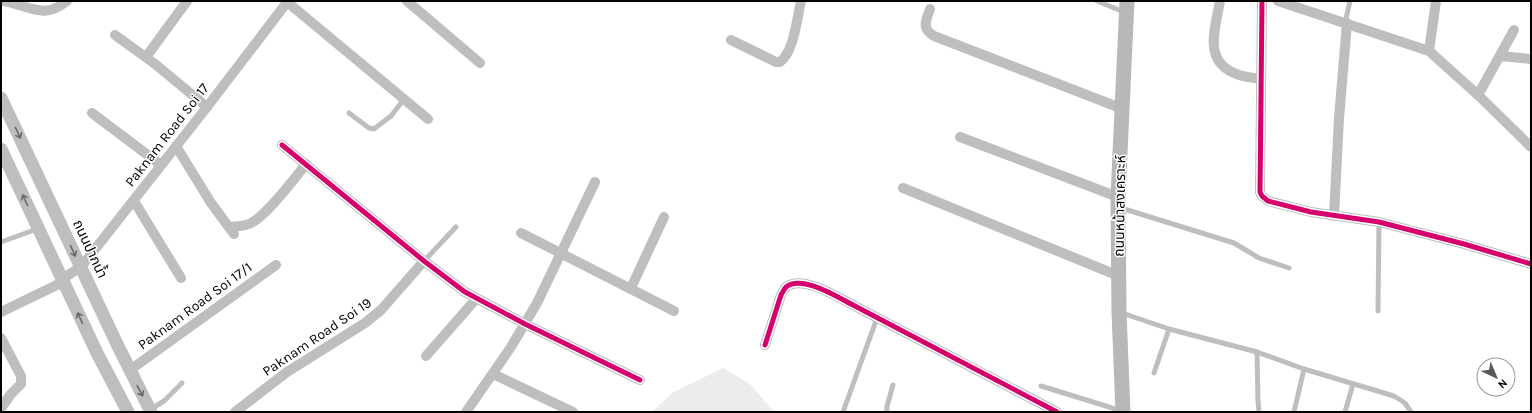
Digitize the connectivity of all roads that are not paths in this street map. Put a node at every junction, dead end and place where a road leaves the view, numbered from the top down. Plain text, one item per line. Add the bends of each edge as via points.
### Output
1 (4, 1) edge
2 (67, 1) edge
3 (187, 1) edge
4 (288, 1) edge
5 (407, 1) edge
6 (801, 1) edge
7 (1097, 1) edge
8 (1220, 1) edge
9 (1262, 1) edge
10 (1278, 1) edge
11 (1350, 1) edge
12 (1436, 1) edge
13 (1127, 7) edge
14 (930, 9) dead end
15 (1346, 23) junction
16 (1514, 30) dead end
17 (115, 35) dead end
18 (731, 40) dead end
19 (1429, 51) junction
20 (1500, 56) junction
21 (146, 58) junction
22 (1531, 59) edge
23 (480, 62) dead end
24 (1261, 79) junction
25 (1478, 95) junction
26 (1, 98) edge
27 (404, 99) junction
28 (207, 107) junction
29 (1123, 110) junction
30 (92, 113) dead end
31 (349, 113) dead end
32 (428, 119) dead end
33 (960, 137) dead end
34 (282, 145) dead end
35 (176, 146) junction
36 (1531, 147) edge
37 (1, 149) edge
38 (306, 164) junction
39 (161, 165) junction
40 (595, 182) dead end
41 (903, 188) dead end
42 (134, 201) junction
43 (1118, 202) junction
44 (1334, 216) junction
45 (664, 217) dead end
46 (1379, 222) junction
47 (456, 227) dead end
48 (38, 228) junction
49 (521, 233) dead end
50 (1, 242) edge
51 (561, 253) junction
52 (424, 261) junction
53 (1531, 264) edge
54 (276, 265) dead end
55 (81, 267) junction
56 (1289, 268) dead end
57 (1118, 276) junction
58 (181, 278) dead end
59 (63, 280) junction
60 (631, 288) junction
61 (476, 299) junction
62 (674, 311) dead end
63 (1378, 311) dead end
64 (1, 312) edge
65 (1119, 312) junction
66 (877, 318) junction
67 (525, 324) junction
68 (1169, 329) junction
69 (1, 338) edge
70 (766, 345) dead end
71 (1257, 352) junction
72 (426, 356) dead end
73 (1304, 369) junction
74 (130, 370) junction
75 (1154, 373) dead end
76 (493, 374) junction
77 (640, 380) dead end
78 (182, 383) dead end
79 (1353, 384) junction
80 (894, 385) dead end
81 (1041, 386) dead end
82 (1, 408) edge
83 (151, 411) edge
84 (128, 412) edge
85 (235, 412) edge
86 (466, 412) edge
87 (573, 412) edge
88 (843, 412) edge
89 (887, 412) edge
90 (1057, 412) edge
91 (1123, 412) edge
92 (1259, 412) edge
93 (1294, 412) edge
94 (1345, 412) edge
95 (1411, 412) edge

1 - 2 street via 42,11 53,10
3 - 21 street
4 - 27 street
4 - 28 street, Paknam Road Soi 17
5 - 23 street
6 - 18 street via 787,54 780,62
7 - 13 lane
8 - 24 street via 1213,46 1215,55 1226,69
9 - 24 street
10 - 15 street
11 - 15 lane
12 - 19 street
13 - 29 main road, ถนนหน้าสงเคราะห์
14 - 29 street via 925,27 934,36
15 - 19 street
15 - 44 street
16 - 20 street
17 - 21 street
19 - 25 street
20 - 22 street
20 - 25 street
21 - 28 street
24 - 44 street via 1262,196 1268,201
25 - 36 street
26 -> 55 street, ถนนปากน้ำ
27 - 31 lane via 391,116 374,129
27 - 32 street
28 - 35 street, Paknam Road Soi 17
29 - 43 main road, ถนนหน้าสงเคราะห์
30 - 39 street
33 - 43 street
34 - 38 street
35 - 38 street via 211,204 232,230 248,225 258,218
35 - 39 street, Paknam Road Soi 17
48 -> 37 street
38 - 52 street
39 - 42 street, Paknam Road Soi 17
40 - 51 street
41 - 57 street
42 - 55 street, Paknam Road Soi 17
42 - 58 street
43 - 56 lane via 1234,243 1259,258
43 - 57 main road, ถนนหน้าสงเคราะห์
44 - 46 street
45 - 60 street
46 - 53 street
46 - 63 lane
47 - 52 lane
48 - 50 lane
48 - 59 street
49 - 51 street
51 - 60 street
51 - 67 street
52 - 61 street
52 - 85 street, Paknam Road Soi 19 via 381,310 287,372
54 - 74 street, Paknam Road Soi 17/1
55 - 59 street, Paknam Road Soi 17
55 - 74 street, ถนนปากน้ำ
57 - 65 main road, ถนนหน้าสงเคราะห์
59 - 64 street, Paknam Road Soi 17
84 -> 59 street
60 - 62 street
61 - 67 street
61 - 72 street
65 - 68 lane
65 - 91 main road, ถนนหน้าสงเคราะห์
66 - 70 street via 814,286 795,284 785,288 781,295
66 - 88 lane
66 - 90 street
67 - 76 street
67 - 77 street
68 - 71 lane
68 - 75 lane
69 - 82 street via 21,376 21,384
71 - 73 lane
71 - 92 lane
73 - 79 lane
73 - 93 lane
74 -> 83 street, ถนนปากน้ำ
76 - 86 street
76 - 87 street
78 - 83 lane
79 - 94 lane
79 - 95 lane via 1394,396 1405,403
80 - 89 lane
81 - 91 lane

